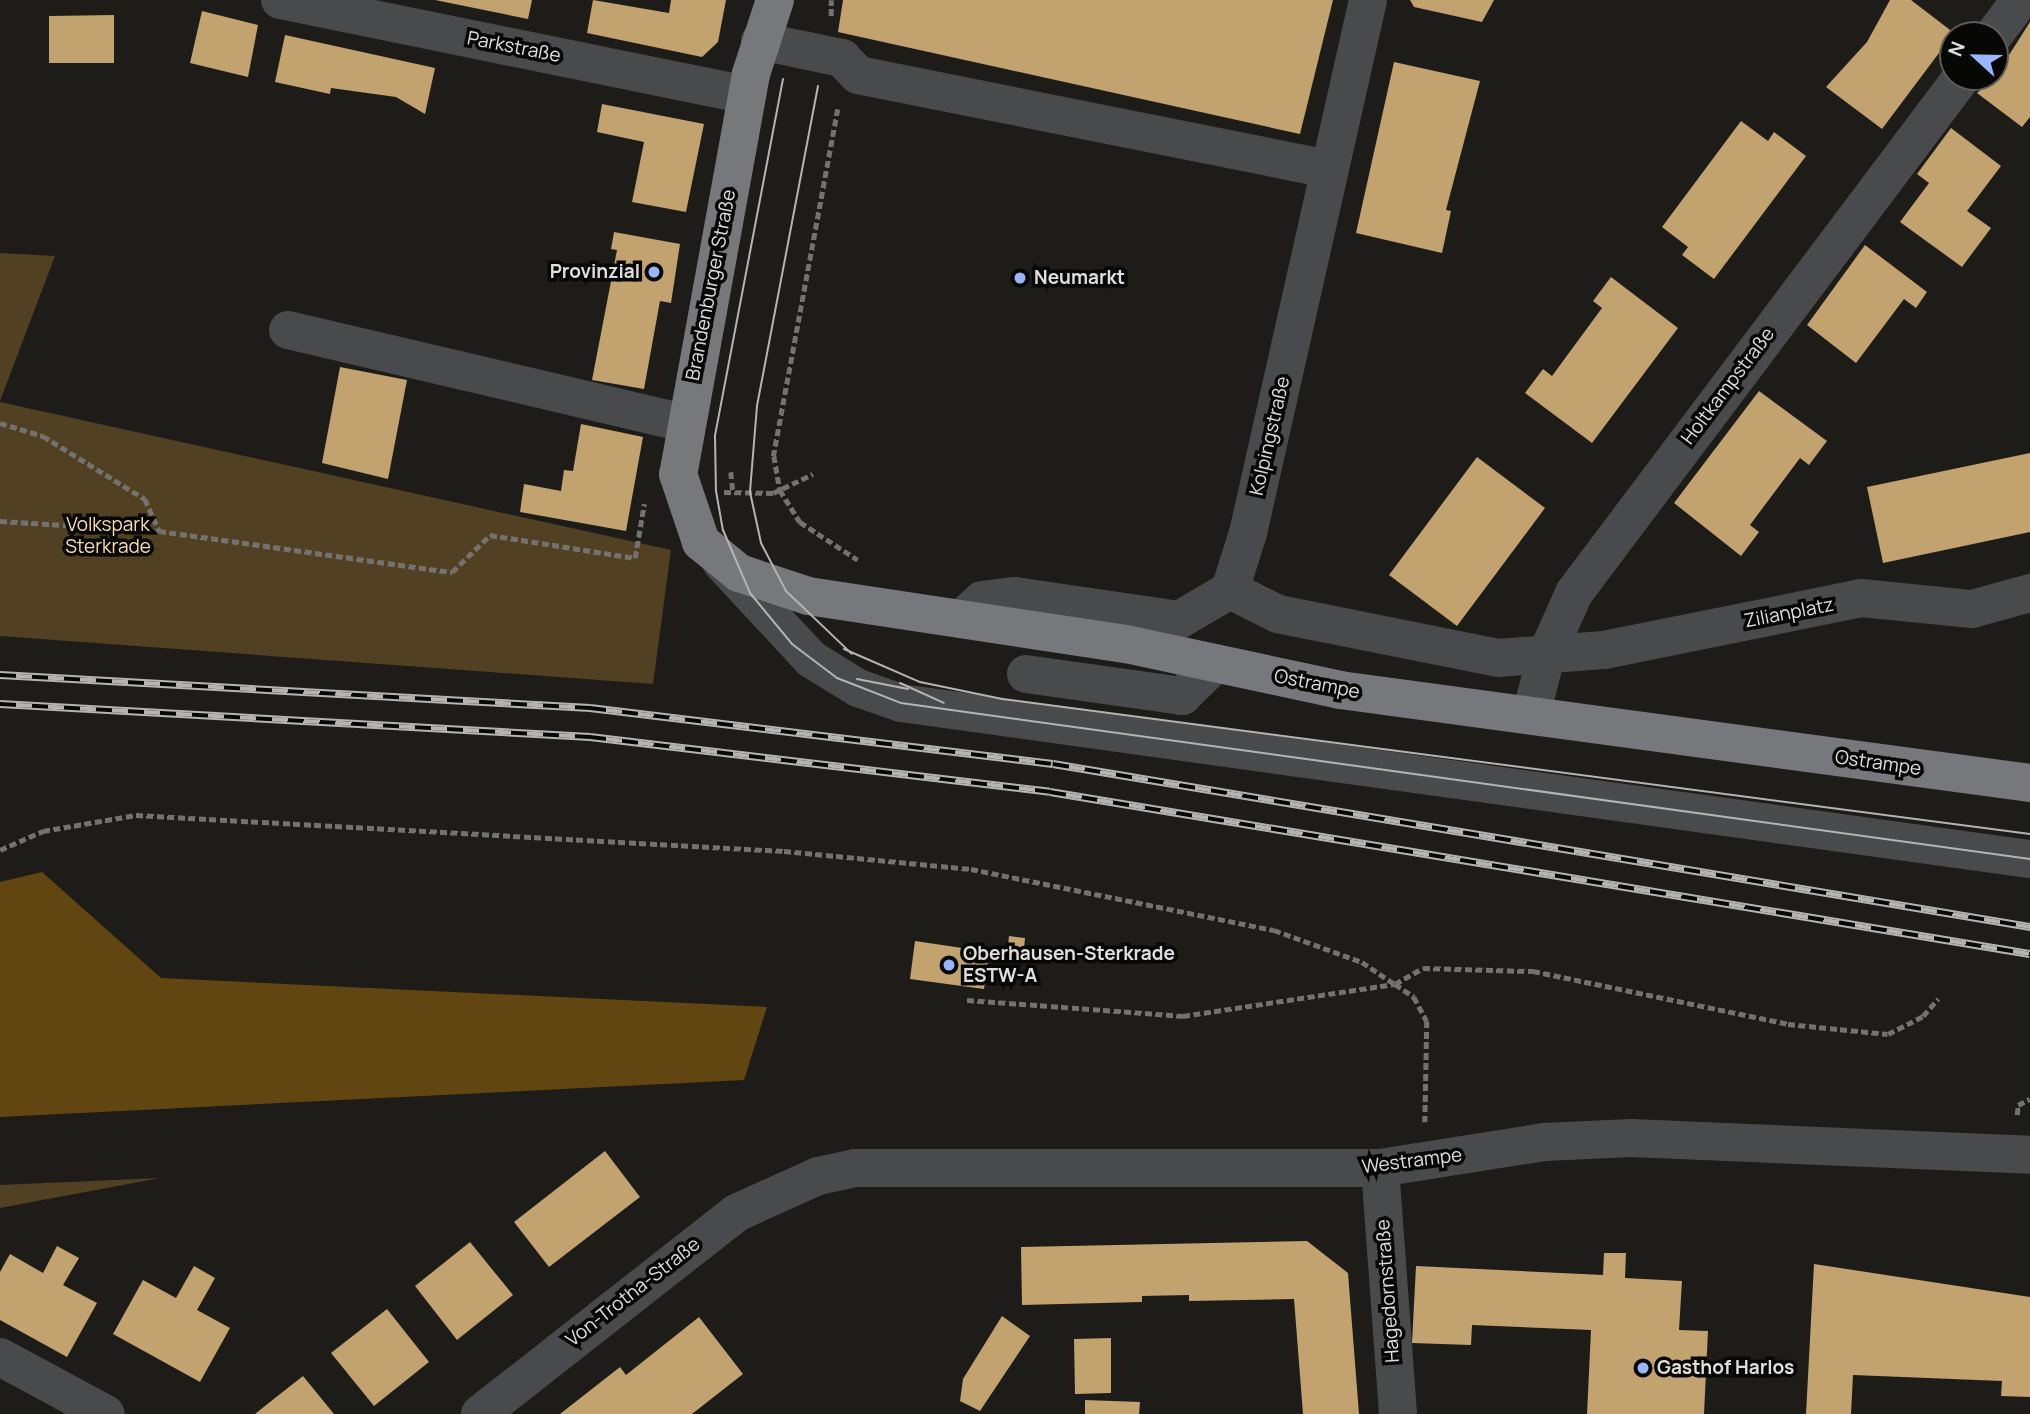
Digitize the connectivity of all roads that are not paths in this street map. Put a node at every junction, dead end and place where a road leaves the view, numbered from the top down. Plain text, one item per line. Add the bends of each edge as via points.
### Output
1 (280, 0) edge
2 (775, 0) edge
3 (1368, 0) edge
4 (2020, 0) edge
5 (2004, 21) edge
6 (760, 41) junction
7 (1951, 91) edge
8 (747, 95) junction
9 (1330, 169) junction
10 (288, 330) dead end
11 (684, 423) junction
12 (721, 562) junction
13 (1230, 590) junction
14 (2030, 593) edge
15 (961, 618) junction
16 (1546, 656) junction
17 (1216, 663) junction
18 (1026, 674) dead end
19 (1531, 715) junction
20 (2030, 783) edge
21 (2030, 859) edge
22 (2030, 1155) edge
23 (1380, 1168) junction
24 (794, 1185) joint
25 (0, 1357) edge
26 (106, 1414) edge
27 (480, 1414) edge
28 (1398, 1414) edge

1 - 8 street, Parkstraße
2 - 6 main road, Brandenburger Straße
3 - 9 street, Kolpingstraße
4 - 5 street
6 - 8 main road, Brandenburger Straße
6 - 9 street via 842,58 858,75
7 - 16 street, Holtkampstraße via 1591,569
8 - 11 main road, Brandenburger Straße
9 - 13 street, Kolpingstraße
10 - 11 street
11 - 12 main road, Brandenburger Straße via 663,490
12 - 15 main road, Ostrampe via 786,591
12 - 21 street via 792,644 837,678 901,703
13 - 15 street via 1179,620 1015,596 982,600
13 - 16 street via 1265,609 1335,627 1498,658
14 - 16 street, Zilianplatz via 1972,609 1861,598
15 - 17 main road, Ostrampe
16 - 19 street, Holtkampstraße
17 - 18 street via 1182,696
17 - 19 main road, Ostrampe via 1340,690
19 - 20 main road, Ostrampe
22 - 23 street, Westrampe via 1631,1138 1545,1142
23 - 24 street, Westrampe via 855,1168
23 - 28 street, Hagedornstraße
24 - 27 street, Von-Trotha-Straße via 691,1245
25 - 26 street

